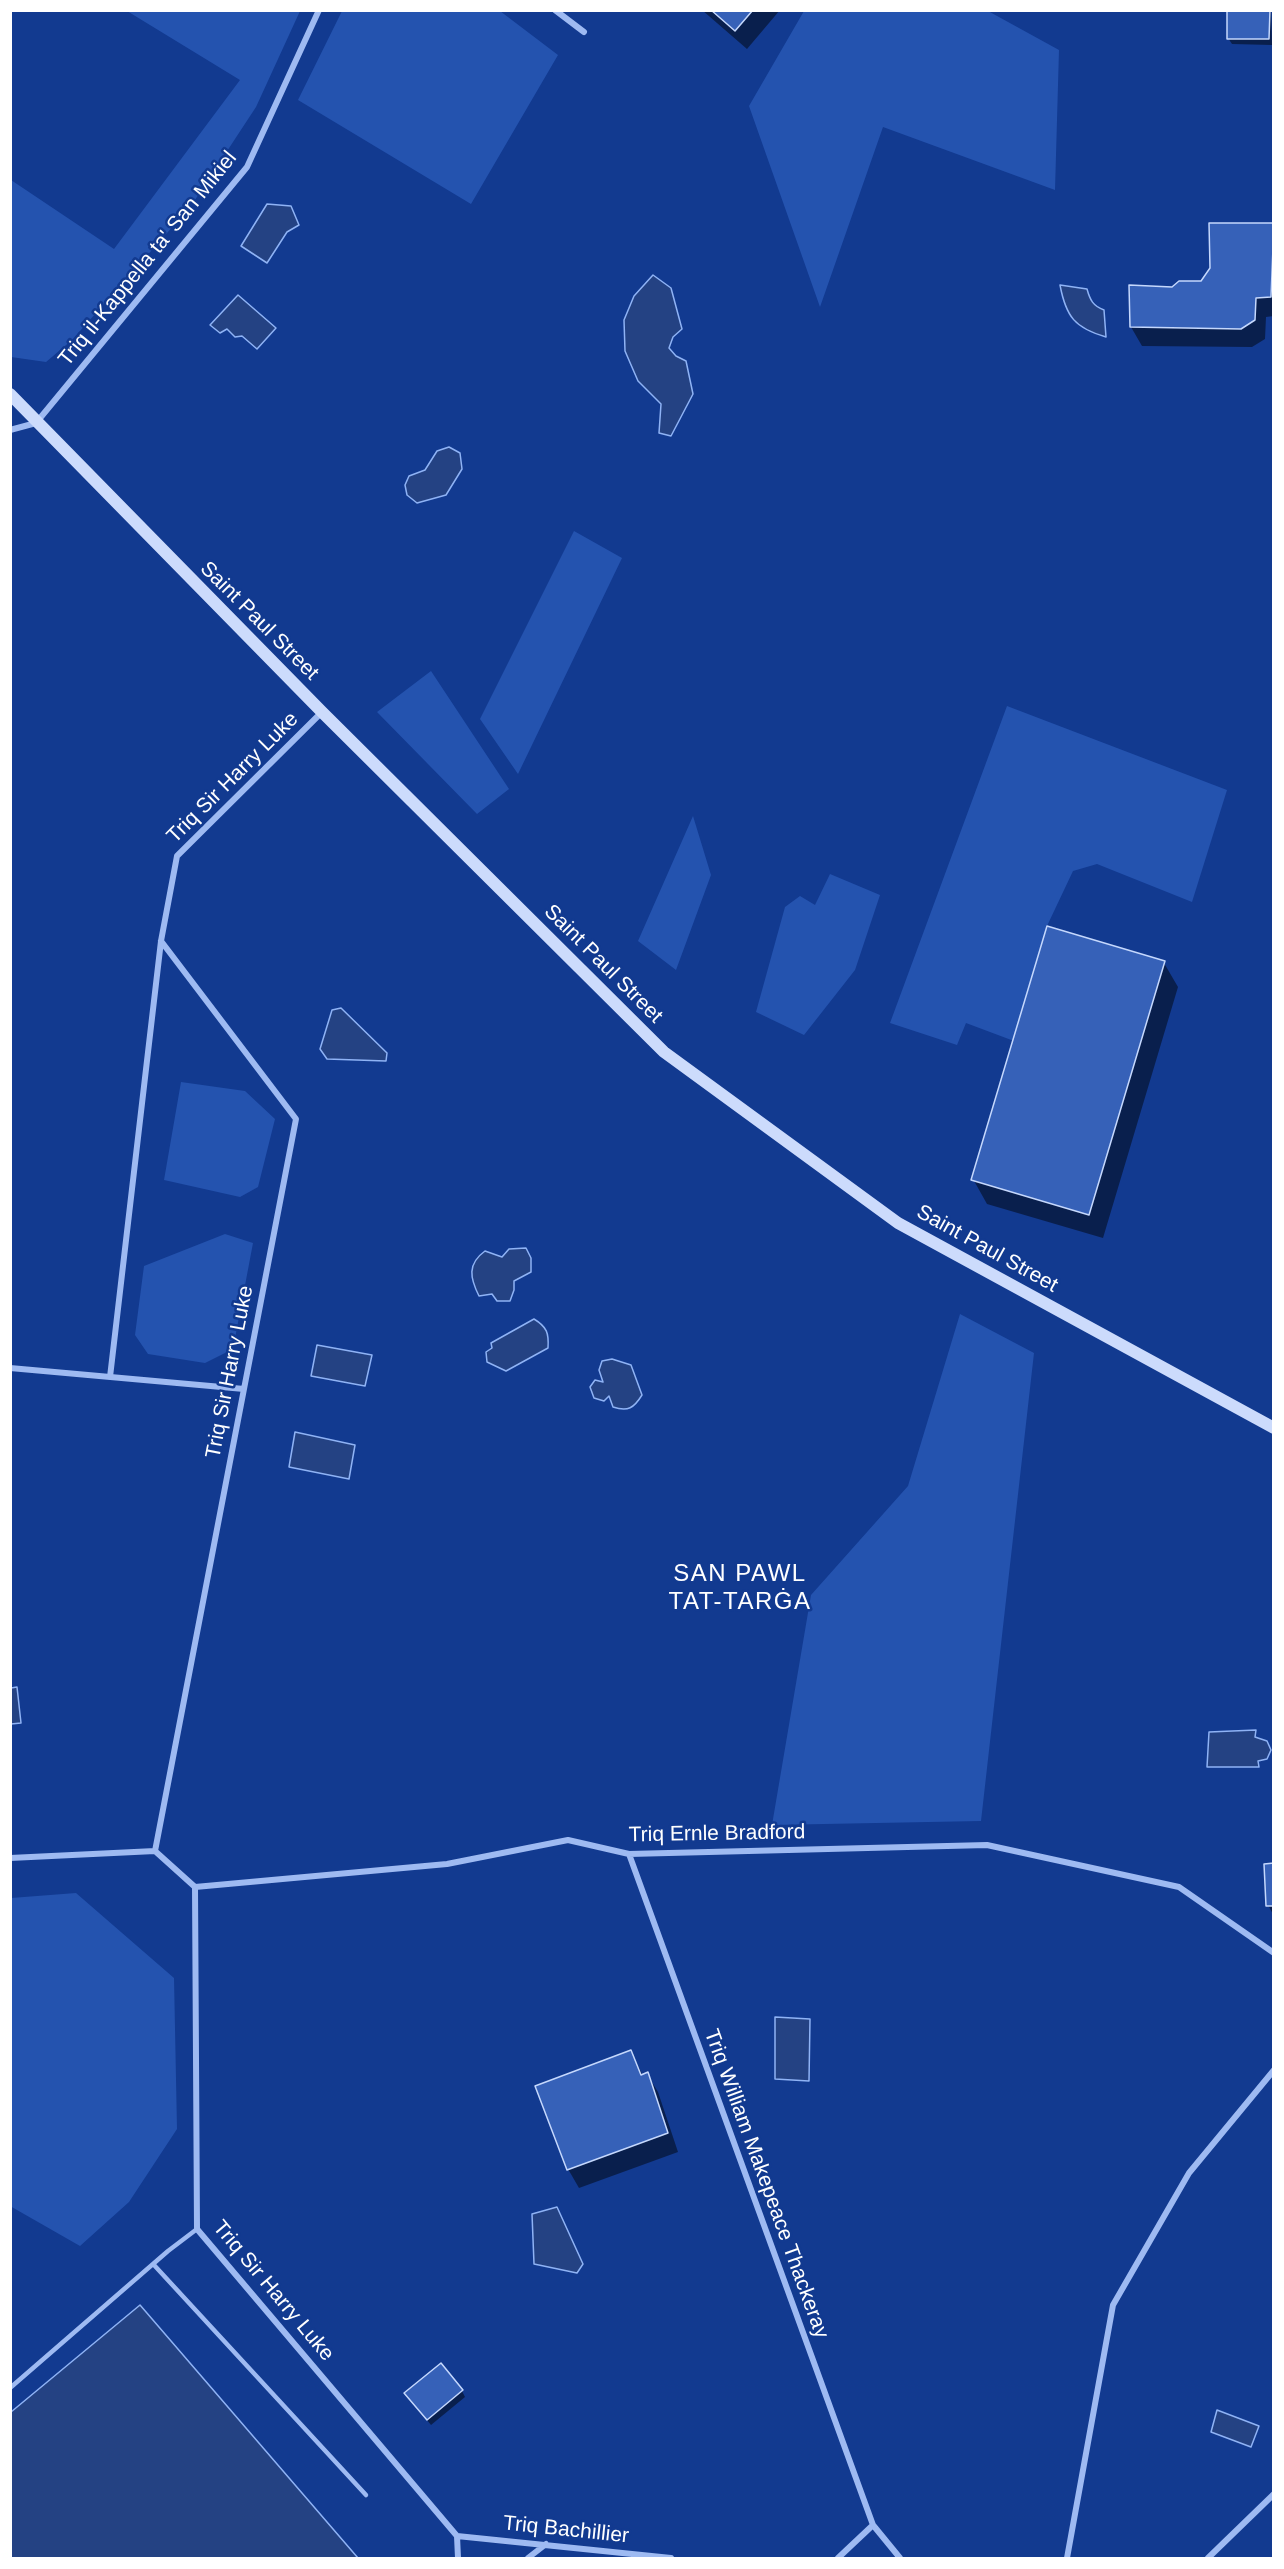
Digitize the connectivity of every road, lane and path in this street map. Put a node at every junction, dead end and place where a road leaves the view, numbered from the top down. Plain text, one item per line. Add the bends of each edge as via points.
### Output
1 (319, 10) edge
2 (555, 10) edge
3 (584, 33) dead end
4 (10, 394) edge
5 (36, 423) junction
6 (10, 430) edge
7 (322, 712) junction
8 (160, 941) junction
9 (10, 1368) edge
10 (110, 1377) junction
11 (244, 1389) junction
12 (1274, 1428) edge
13 (155, 1851) junction
14 (629, 1854) junction
15 (10, 1858) edge
16 (195, 1887) junction
17 (1274, 1953) edge
18 (1274, 2070) edge
19 (197, 2229) junction
20 (154, 2265) junction
21 (10, 2388) edge
22 (1274, 2494) edge
23 (366, 2495) dead end
24 (873, 2525) junction
25 (458, 2536) junction
26 (547, 2544) junction
27 (458, 2559) edge
28 (528, 2559) edge
29 (671, 2559) edge
30 (838, 2559) edge
31 (900, 2559) edge
32 (1068, 2559) edge
33 (1208, 2559) edge

1 - 5 street, Triq il-Kappella ta' San Mikiel via 248,167
2 - 3 street
4 - 5 main road, Saint Paul Street
5 - 6 street
5 - 7 main road, Saint Paul Street
7 - 8 street, Triq Sir Harry Luke via 177,856
7 - 12 main road, Saint Paul Street via 664,1052 898,1223
8 - 10 street, Triq Sir Harry Luke
8 - 11 street, Triq Sir Harry Luke via 296,1119
9 - 10 street
10 - 11 street
11 - 13 street, Triq Sir Harry Luke
13 - 15 street
13 - 16 street
14 - 16 street, Triq Ernle Bradford via 568,1840 447,1864
14 - 17 street, Triq Ernle Bradford via 987,1845 1179,1887
14 - 24 street, Triq William Makepeace Thackeray
16 - 19 street, Triq Sir Harry Luke
18 - 32 street via 1189,2173 1113,2305
19 - 20 lane
19 - 25 street, Triq Sir Harry Luke
20 - 21 lane
20 - 23 lane
22 - 33 street
24 - 30 street
24 - 31 street, Triq William Makepeace Thackeray
25 - 26 street, Triq Bachillier
25 - 27 street
26 - 28 street
26 - 29 street, Triq Bachillier

